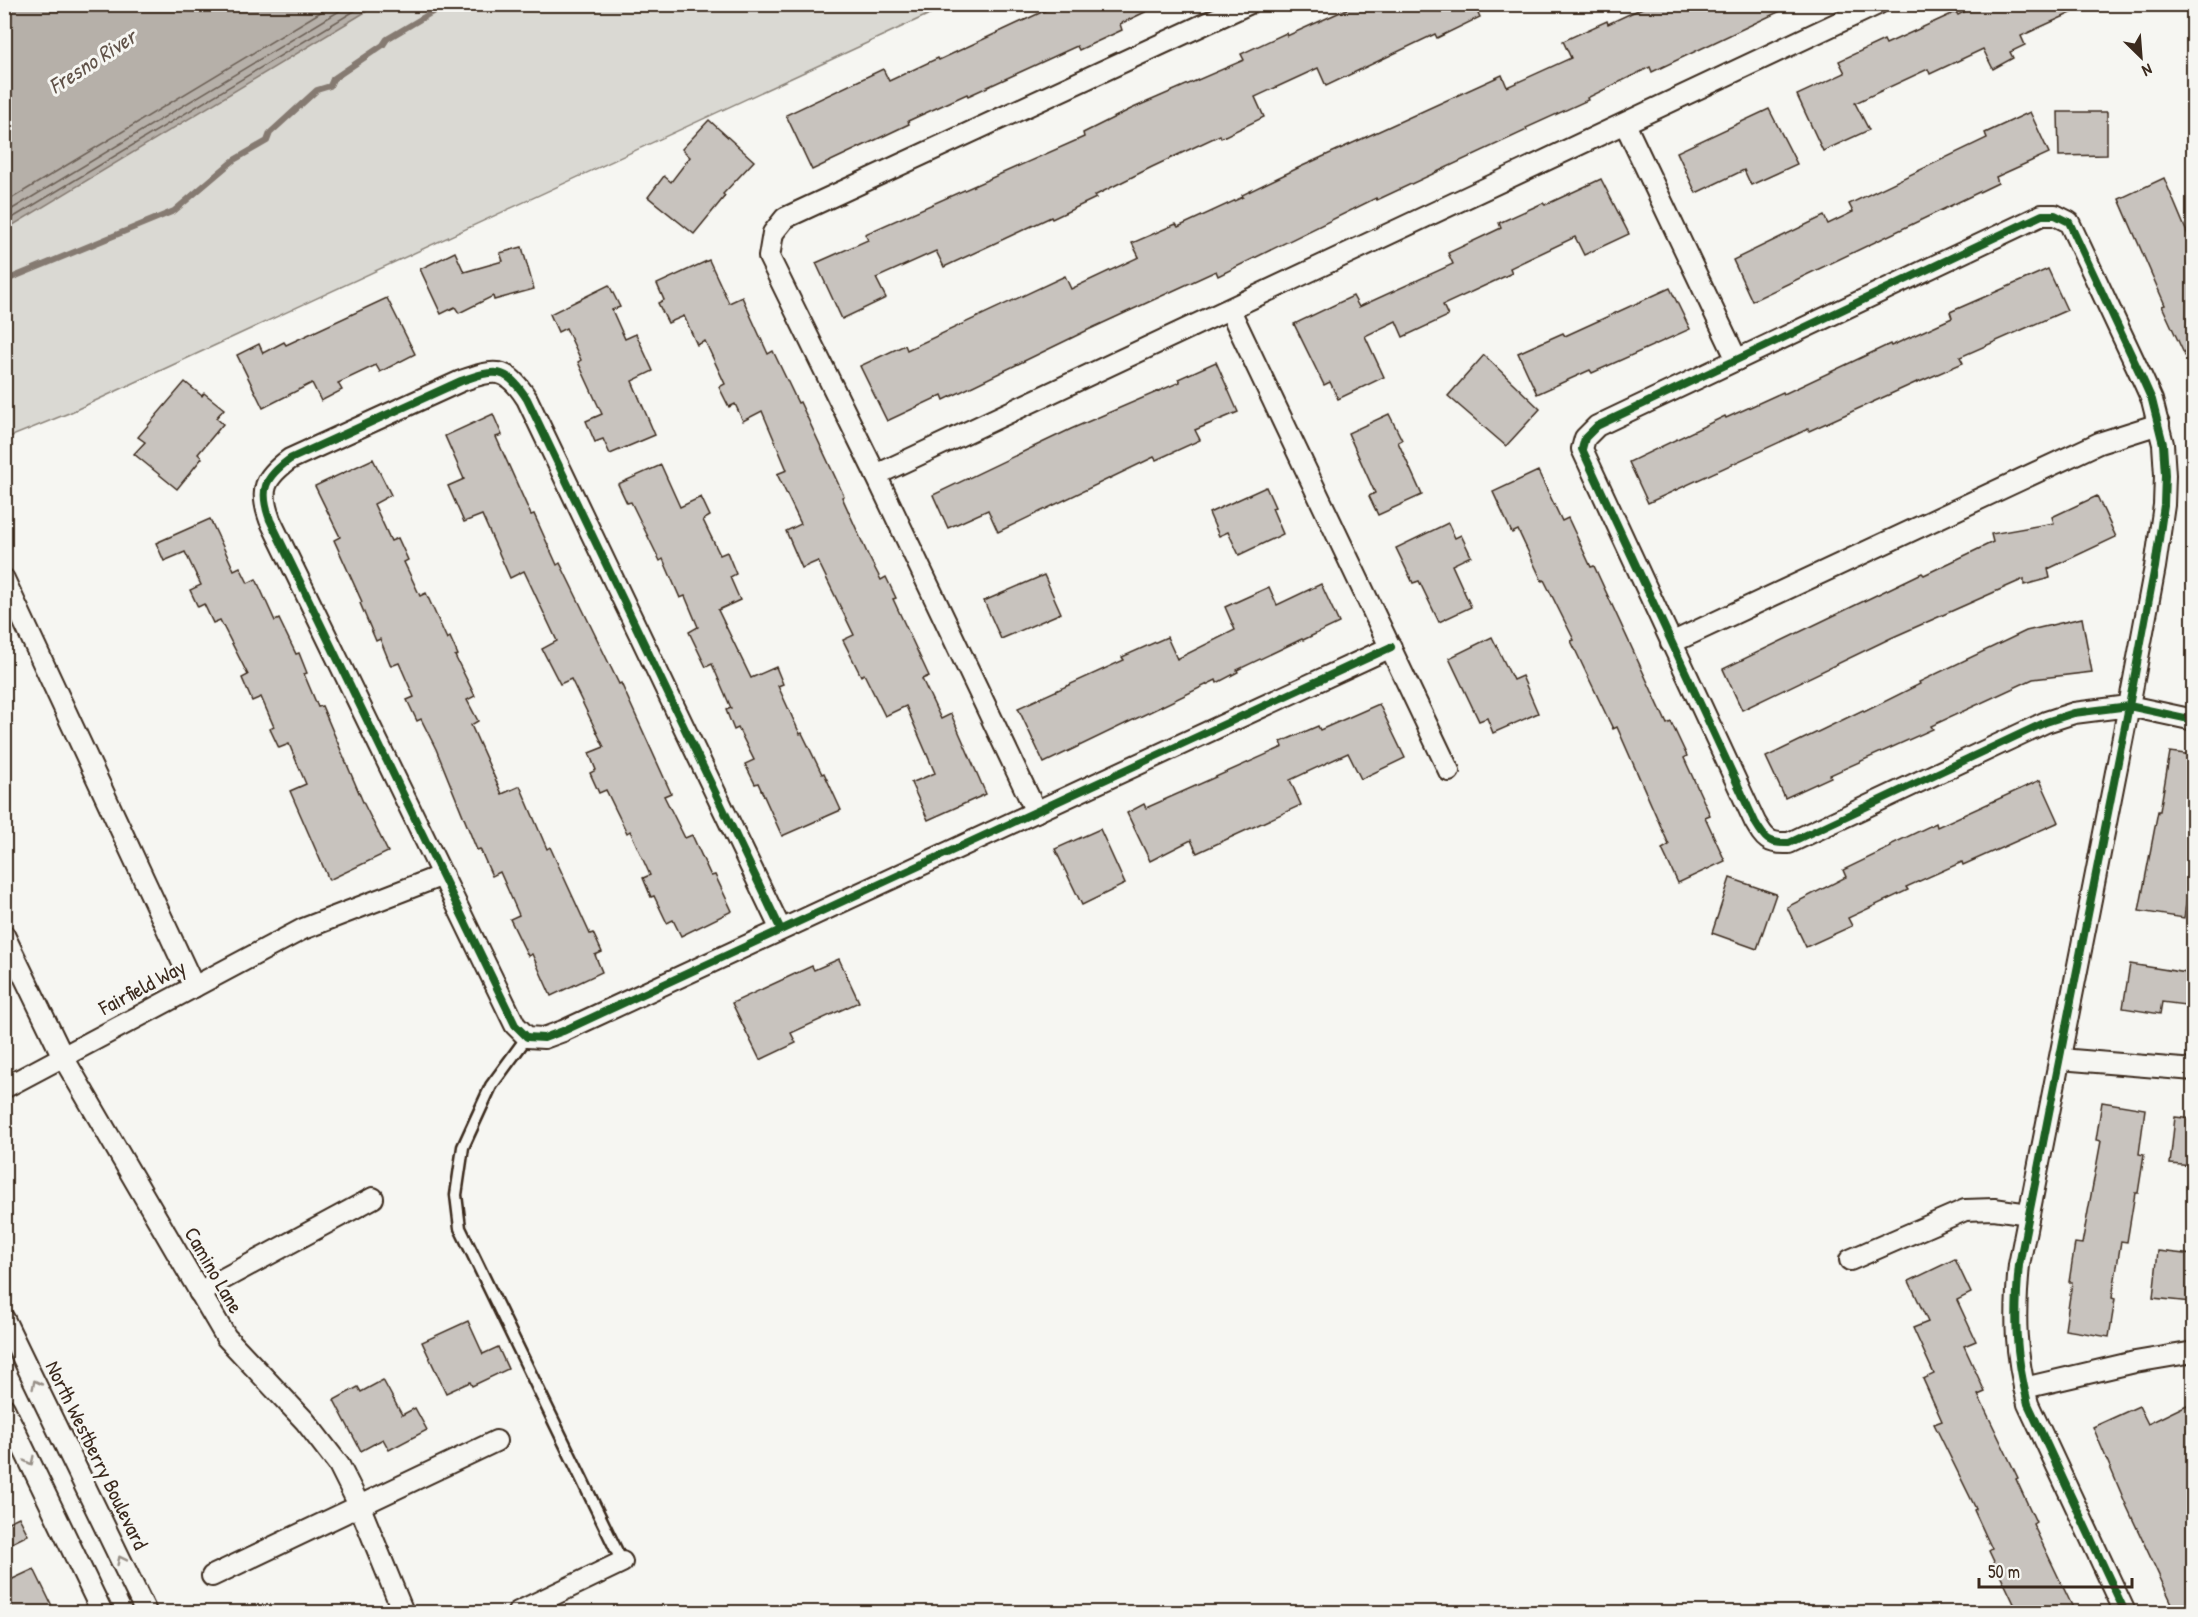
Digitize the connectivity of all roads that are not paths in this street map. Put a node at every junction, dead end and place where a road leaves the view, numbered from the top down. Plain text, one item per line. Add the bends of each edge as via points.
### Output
1 (1248, 4) edge
2 (1878, 4) edge
3 (1624, 124) junction
4 (1230, 310) junction
5 (1737, 360) junction
6 (2159, 424) junction
7 (876, 475) junction
8 (4, 579) edge
9 (1671, 643) junction
10 (1391, 647) junction
11 (2129, 706) junction
12 (2193, 720) edge
13 (1449, 771) dead end
14 (1036, 812) junction
15 (443, 875) junction
16 (781, 930) junction
17 (4, 935) edge
18 (194, 987) junction
19 (526, 1037) junction
20 (63, 1057) junction
21 (2060, 1059) junction
22 (2193, 1070) edge
23 (4, 1088) edge
24 (373, 1198) dead end
25 (2029, 1214) junction
26 (1850, 1260) dead end
27 (200, 1292) junction
28 (4, 1319) edge
29 (2193, 1352) edge
30 (2024, 1388) junction
31 (4, 1408) edge
32 (496, 1441) dead end
33 (360, 1507) junction
34 (622, 1562) joint
35 (212, 1576) dead end
36 (102, 1612) edge
37 (146, 1612) edge
38 (403, 1612) edge
39 (518, 1612) edge
40 (2125, 1612) edge

1 - 7 street via 785,218 773,233 769,257
2 - 3 street
3 - 4 street
3 - 5 street
4 - 7 street
4 - 10 street
5 - 6 street via 2042,215 2055,215 2069,222 2143,380
5 - 9 street via 1598,426 1585,438 1582,449
6 - 9 street via 2099,443
6 - 11 street via 2164,505
7 - 14 street
8 - 18 street
9 - 11 street via 1755,822 1763,836 1774,843 1789,843 2046,722 2074,713
10 - 13 street
10 - 14 street
11 - 12 street
11 - 21 street
14 - 16 street
15 - 16 street via 264,502 266,486 274,471 290,459 461,381 481,374 503,373 516,382 527,399
15 - 18 street, Fairfield Way via 303,929
15 - 19 street via 515,1025
16 - 19 street via 563,1031 544,1038
17 - 20 street, Camino Lane
18 - 20 street, Fairfield Way
19 - 34 lane via 490,1086 463,1147 456,1195 460,1228
20 - 23 street, Fairfield Way
20 - 27 street, Camino Lane
21 - 22 street
21 - 25 street
24 - 27 street
25 - 26 street via 1965,1210
25 - 30 street via 2015,1307
27 - 33 street, Camino Lane via 226,1337 305,1421 339,1465
37 -> 28 street, North Westberry Boulevard
29 - 30 street
30 - 40 street
31 -> 36 street
32 - 33 street
33 - 35 street
33 - 38 street, Camino Lane
34 - 39 street

